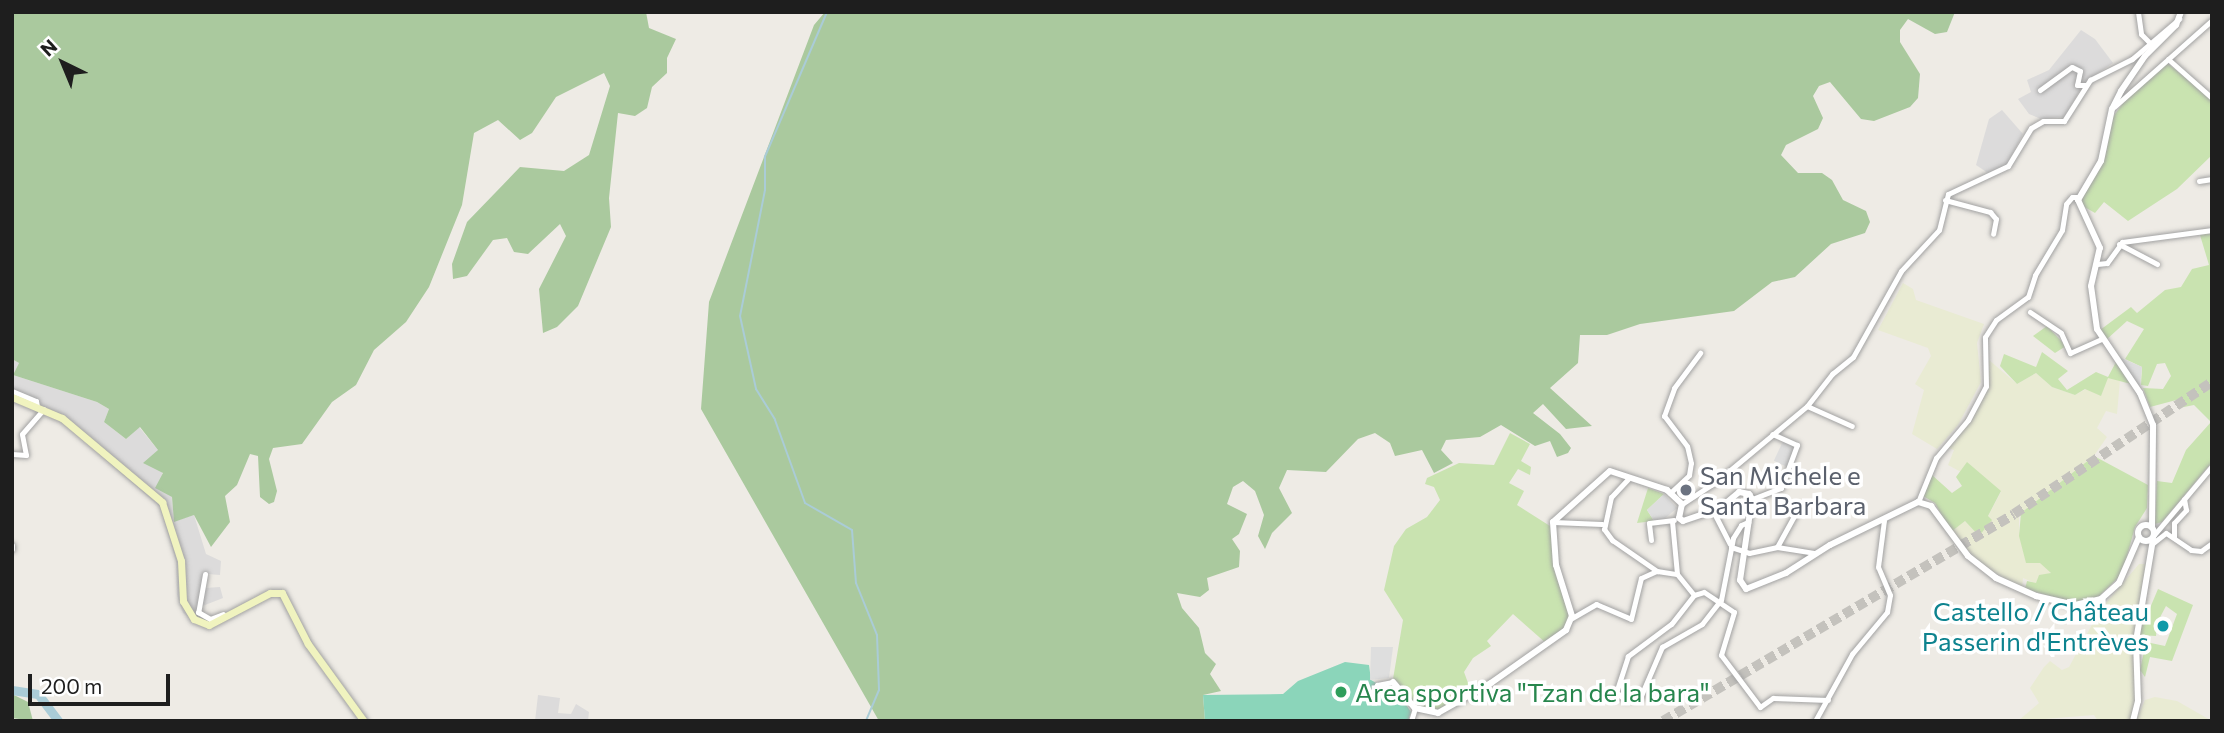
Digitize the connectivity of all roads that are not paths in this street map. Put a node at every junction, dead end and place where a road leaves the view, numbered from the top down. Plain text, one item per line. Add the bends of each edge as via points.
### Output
1 (2138, 12) edge
2 (2180, 16) edge
3 (2212, 20) edge
4 (2150, 43) junction
5 (2168, 59) junction
6 (2085, 85) junction
7 (2040, 90) dead end
8 (2212, 98) edge
9 (2112, 109) junction
10 (2212, 178) edge
11 (2199, 181) dead end
12 (2079, 197) junction
13 (1945, 200) junction
14 (2212, 230) edge
15 (1993, 234) dead end
16 (2119, 244) junction
17 (2097, 264) junction
18 (2157, 264) dead end
19 (2030, 312) dead end
20 (2102, 339) junction
21 (1700, 353) dead end
22 (12, 391) edge
23 (12, 397) edge
24 (1808, 406) junction
25 (40, 407) junction
26 (1852, 426) dead end
27 (1772, 434) junction
28 (12, 454) edge
29 (2212, 466) edge
30 (1628, 479) junction
31 (1670, 493) junction
32 (1752, 499) junction
33 (2184, 499) junction
34 (1918, 502) junction
35 (1682, 504) junction
36 (1799, 507) dead end
37 (1713, 511) junction
38 (2151, 512) junction
39 (1676, 519) junction
40 (1884, 520) junction
41 (1553, 522) junction
42 (1748, 522) junction
43 (1602, 524) junction
44 (2142, 526) junction
45 (2149, 536) junction
46 (2174, 537) junction
47 (1651, 540) dead end
48 (2212, 542) edge
49 (1731, 547) junction
50 (1777, 548) junction
51 (1744, 552) junction
52 (1816, 553) junction
53 (1657, 571) junction
54 (205, 574) dead end
55 (1677, 574) junction
56 (1695, 595) junction
57 (1721, 600) junction
58 (249, 605) junction
59 (1572, 618) junction
60 (1393, 682) joint
61 (1371, 694) dead end
62 (1828, 700) junction
63 (1415, 708) junction
64 (364, 721) edge
65 (1411, 721) edge
66 (1815, 721) edge
67 (2133, 721) edge

1 - 4 street via 2141,34
2 - 4 street
2 - 9 street via 2145,56
3 - 5 street
4 - 6 street via 2132,59
5 - 8 street
5 - 9 street
6 - 7 street via 2077,85 2080,71 2072,67
6 - 13 street via 2064,121 2035,124 2008,166 1950,192
9 - 12 street via 2101,161
10 - 11 street
12 - 17 street via 2081,214 2097,240
12 - 34 street via 2066,204 2062,230 2035,275 2028,297 1996,320 1985,337 1986,386 1968,420 1937,458
13 - 15 street via 1990,212 1996,219
13 - 24 street via 1939,230 1901,271 1853,357 1832,374
14 - 16 street
16 - 17 street via 2107,263
16 - 18 street
17 - 20 street via 2091,304
19 - 20 street via 2061,333 2070,353
20 - 38 street via 2151,416 2155,444
21 - 31 street via 1674,388 1664,416 1687,446 1691,463 1689,475
22 - 25 street
23 - 25 main road
24 - 26 street
24 - 27 street
25 - 28 street via 22,434 26,455
25 - 58 main road via 61,418 162,502 181,561 183,601 194,619 209,625
27 - 32 street via 1797,445 1781,488
27 - 35 street
29 - 33 street
30 - 31 street
30 - 41 street via 1616,471 1602,474
30 - 43 street via 1615,489
31 - 35 street
32 - 37 street via 1739,492
32 - 42 street
33 - 45 street
33 - 46 street via 2186,510 2174,523
34 - 40 street
34 - 45 street via 1935,510 1947,533 1982,569 2022,591 2067,604 2085,605 2106,595
35 - 39 street
36 - 50 street
37 - 39 street
37 - 49 street
38 - 44 street
38 - 45 street
39 - 47 street via 1648,523
39 - 55 street
40 - 52 street
40 - 62 street via 1878,567 1890,595 1889,606 1853,654
41 - 43 street
41 - 59 street via 1556,565
42 - 49 street via 1738,528
42 - 51 street
43 - 53 street via 1612,540
44 - 45 street
44 - 45 street
45 - 46 street
45 - 67 street via 2151,553 2136,641 2138,701
46 - 48 street via 2201,551
49 - 51 street
49 - 57 street
50 - 51 street
50 - 52 street
51 - 52 street via 1740,583 1746,589 1786,573
53 - 55 street
53 - 59 street via 1640,579 1639,601 1631,619 1596,604
54 - 58 street via 198,609 202,616 211,619
55 - 56 street
56 - 57 street via 1704,592
56 - 57 street via 1671,624 1628,656 1616,692 1624,699 1640,698 1662,647 1702,624
57 - 62 street via 1735,617 1721,644 1721,654 1760,707 1773,698
58 - 64 main road via 275,592 288,598 309,644
59 - 63 street via 1555,640 1446,709 1430,715
60 - 61 street via 1377,685
60 - 63 street
62 - 66 street
63 - 65 street

